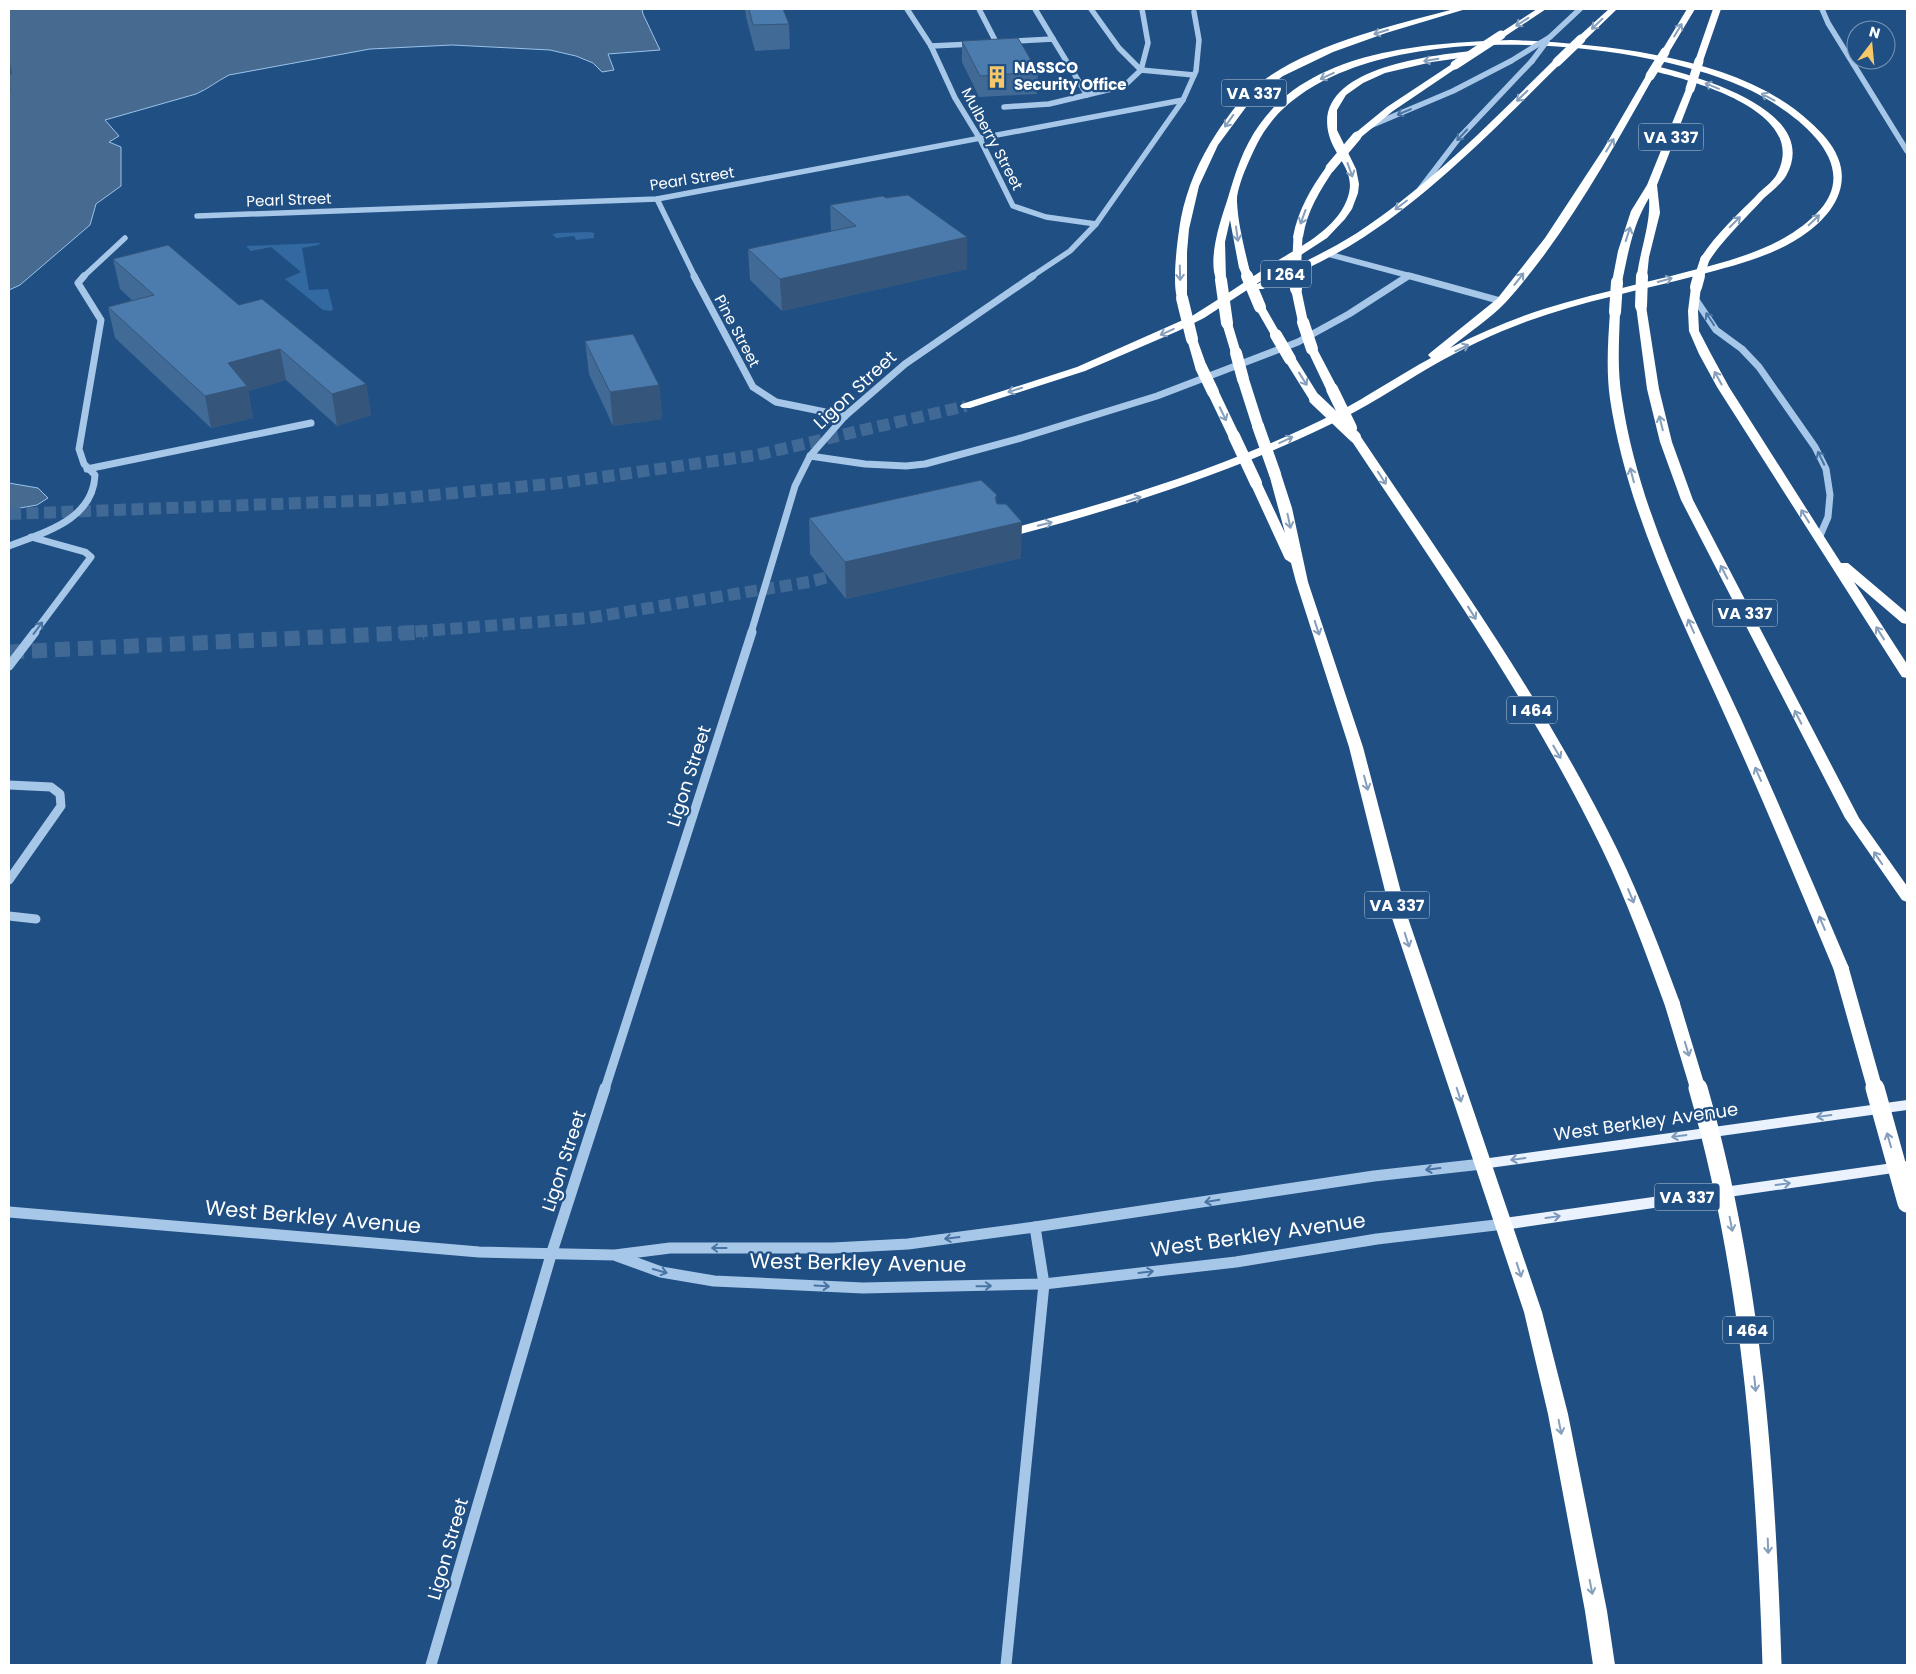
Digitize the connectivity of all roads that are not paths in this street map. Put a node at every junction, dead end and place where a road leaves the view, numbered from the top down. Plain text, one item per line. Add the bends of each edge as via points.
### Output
1 (907, 9) edge
2 (979, 9) edge
3 (1034, 9) edge
4 (1091, 9) edge
5 (1142, 9) edge
6 (1186, 9) edge
7 (1462, 9) edge
8 (1542, 9) edge
9 (1580, 9) edge
10 (1612, 9) edge
11 (1691, 9) edge
12 (1717, 9) edge
13 (1822, 9) edge
14 (1196, 10) edge
15 (1550, 37) junction
16 (1053, 39) junction
17 (996, 42) junction
18 (978, 43) edge
19 (987, 43) edge
20 (931, 46) junction
21 (1141, 70) junction
22 (1194, 75) junction
23 (1088, 95) junction
24 (1183, 100) junction
25 (1004, 107) dead end
26 (1370, 126) junction
27 (980, 139) junction
28 (1907, 151) edge
29 (1652, 185) junction
30 (1417, 193) junction
31 (657, 198) junction
32 (1232, 199) junction
33 (197, 216) dead end
34 (1096, 224) junction
35 (125, 238) dead end
36 (1328, 254) junction
37 (1408, 276) junction
38 (1695, 292) junction
39 (1501, 301) junction
40 (1196, 318) junction
41 (1418, 369) junction
42 (966, 406) tunnel mouth
43 (845, 416) junction
44 (311, 423) dead end
45 (1355, 437) junction
46 (810, 456) junction
47 (87, 469) junction
48 (1002, 536) edge
49 (31, 537) junction
50 (1818, 538) junction
51 (9, 546) edge
52 (1832, 556) junction
53 (1302, 582) junction
54 (1907, 620) edge
55 (9, 666) edge
56 (1907, 674) edge
57 (9, 785) edge
58 (9, 880) edge
59 (1907, 897) edge
60 (9, 916) edge
61 (36, 919) dead end
62 (1907, 1105) edge
63 (1482, 1164) junction
64 (1907, 1166) edge
65 (1907, 1203) edge
66 (9, 1212) edge
67 (1504, 1224) junction
68 (1035, 1227) junction
69 (551, 1254) junction
70 (614, 1255) junction
71 (1044, 1284) junction
72 (431, 1665) edge
73 (1006, 1665) edge
74 (1604, 1665) edge
75 (1772, 1665) edge

1 - 20 street, Mulberry Street
2 - 17 street
3 - 16 street
4 - 21 street via 1118,48
5 - 21 street via 1148,43
6 - 14 street
7 -> 53 highway, VA 337, bridge via 1325,51 1258,90 1241,105 1213,144 1187,208 1181,247 1182,298 1192,339 1201,367
8 -> 26 highway, bridge via 1390,109
9 - 15 street
10 -> 30 highway, I 264, bridge via 1478,140
39 -> 11 highway, bridge via 1549,240 1609,148
12 - 29 highway, VA 337, bridge
13 - 28 street
14 - 22 street, Ligon Street via 1199,40
15 -> 26 street, bridge via 1453,91
15 -> 30 street, bridge via 1532,61 1459,138
16 - 17 street
16 - 23 street
17 - 19 street
18 - 20 street
20 - 27 street, Mulberry Street via 955,98
21 - 22 street
21 - 23 street via 1124,86
22 - 24 street, Ligon Street
23 - 25 street via 1049,104
24 - 27 street, Pearl Street
24 - 34 street, Ligon Street
26 -> 45 highway, bridge via 1357,136 1330,168 1310,198 1298,237 1296,289 1303,322 1312,349
27 - 31 street, Pearl Street
27 - 34 street, Mulberry Street via 1013,206 1046,217
59 -> 29 highway, VA 337, bridge via 1852,818 1687,500 1666,442 1653,389 1641,306 1644,256 1655,213
65 -> 29 highway, bridge via 1841,968 1687,617 1635,484 1616,399 1615,312 1623,251 1636,211
30 -> 36 highway, I 264
31 - 33 street, Pearl Street
31 - 43 street, Pine Street via 709,307 753,387 776,402
41 -> 32 highway via 1519,321 1746,257 1788,239 1807,228 1830,204 1838,184 1834,158 1813,128 1790,110 1749,87 1705,71 1660,59 1589,48 1470,44 1398,54 1356,64 1312,82 1280,105 1261,128 1240,172
32 -> 45 highway, bridge via 1244,268 1260,307 1315,399
32 -> 53 highway, bridge via 1221,232 1221,280 1227,323 1286,508
34 - 43 street, Ligon Street via 1070,251 905,364
35 - 47 street via 78,282 101,320 79,449 80,459
36 - 37 street
36 - 40 highway, I 264
37 - 39 street
37 - 46 street via 1298,342 1156,396 1021,438 925,464 906,466
38 -> 40 highway, bridge via 1705,259 1715,243 1785,169 1790,154 1786,136 1770,118 1744,101 1698,80 1642,66 1555,54 1497,53 1448,57 1390,69 1355,84 1341,94 1333,110 1332,130 1353,174 1354,188 1343,216 1323,236
50 -> 38 highway via 1705,354 1694,331
50 -> 38 street via 1828,517 1830,495 1826,468 1759,367 1742,349 1716,330
39 - 41 highway
40 -> 42 highway, I 264 via 1081,369
48 -> 41 highway via 1128,501 1275,446 1356,406
43 - 46 street, Ligon Street
44 - 47 street
45 -> 75 highway, I 464, bridge via 1466,605 1562,760 1618,867 1672,1003 1700,1093 1739,1267 1755,1379 1768,1525
46 - 69 street, Ligon Street via 794,486 732,696
47 - 49 street via 95,475 96,484 88,502 61,524
49 - 51 street
55 -> 49 street via 91,557 85,552
50 - 52 highway
52 - 54 highway
56 -> 52 highway
53 -> 63 highway, VA 337 via 1356,747 1399,915
57 - 58 street via 51,788 60,794 61,806
60 - 61 street
62 -> 63 main road, West Berkley Avenue
63 - 67 highway, VA 337
63 -> 68 street, West Berkley Avenue via 1374,1176
67 -> 64 main road, West Berkley Avenue / VA 337
66 - 69 street, West Berkley Avenue via 480,1252
71 -> 67 street, West Berkley Avenue via 1236,1262 1377,1239
67 -> 74 highway via 1532,1312 1558,1414
68 -> 70 street, West Berkley Avenue via 898,1244 833,1248 670,1248
68 - 71 street
69 - 70 street, West Berkley Avenue
69 - 72 street, Ligon Street
70 -> 71 street, West Berkley Avenue via 661,1272 714,1281 863,1288
71 - 73 street

